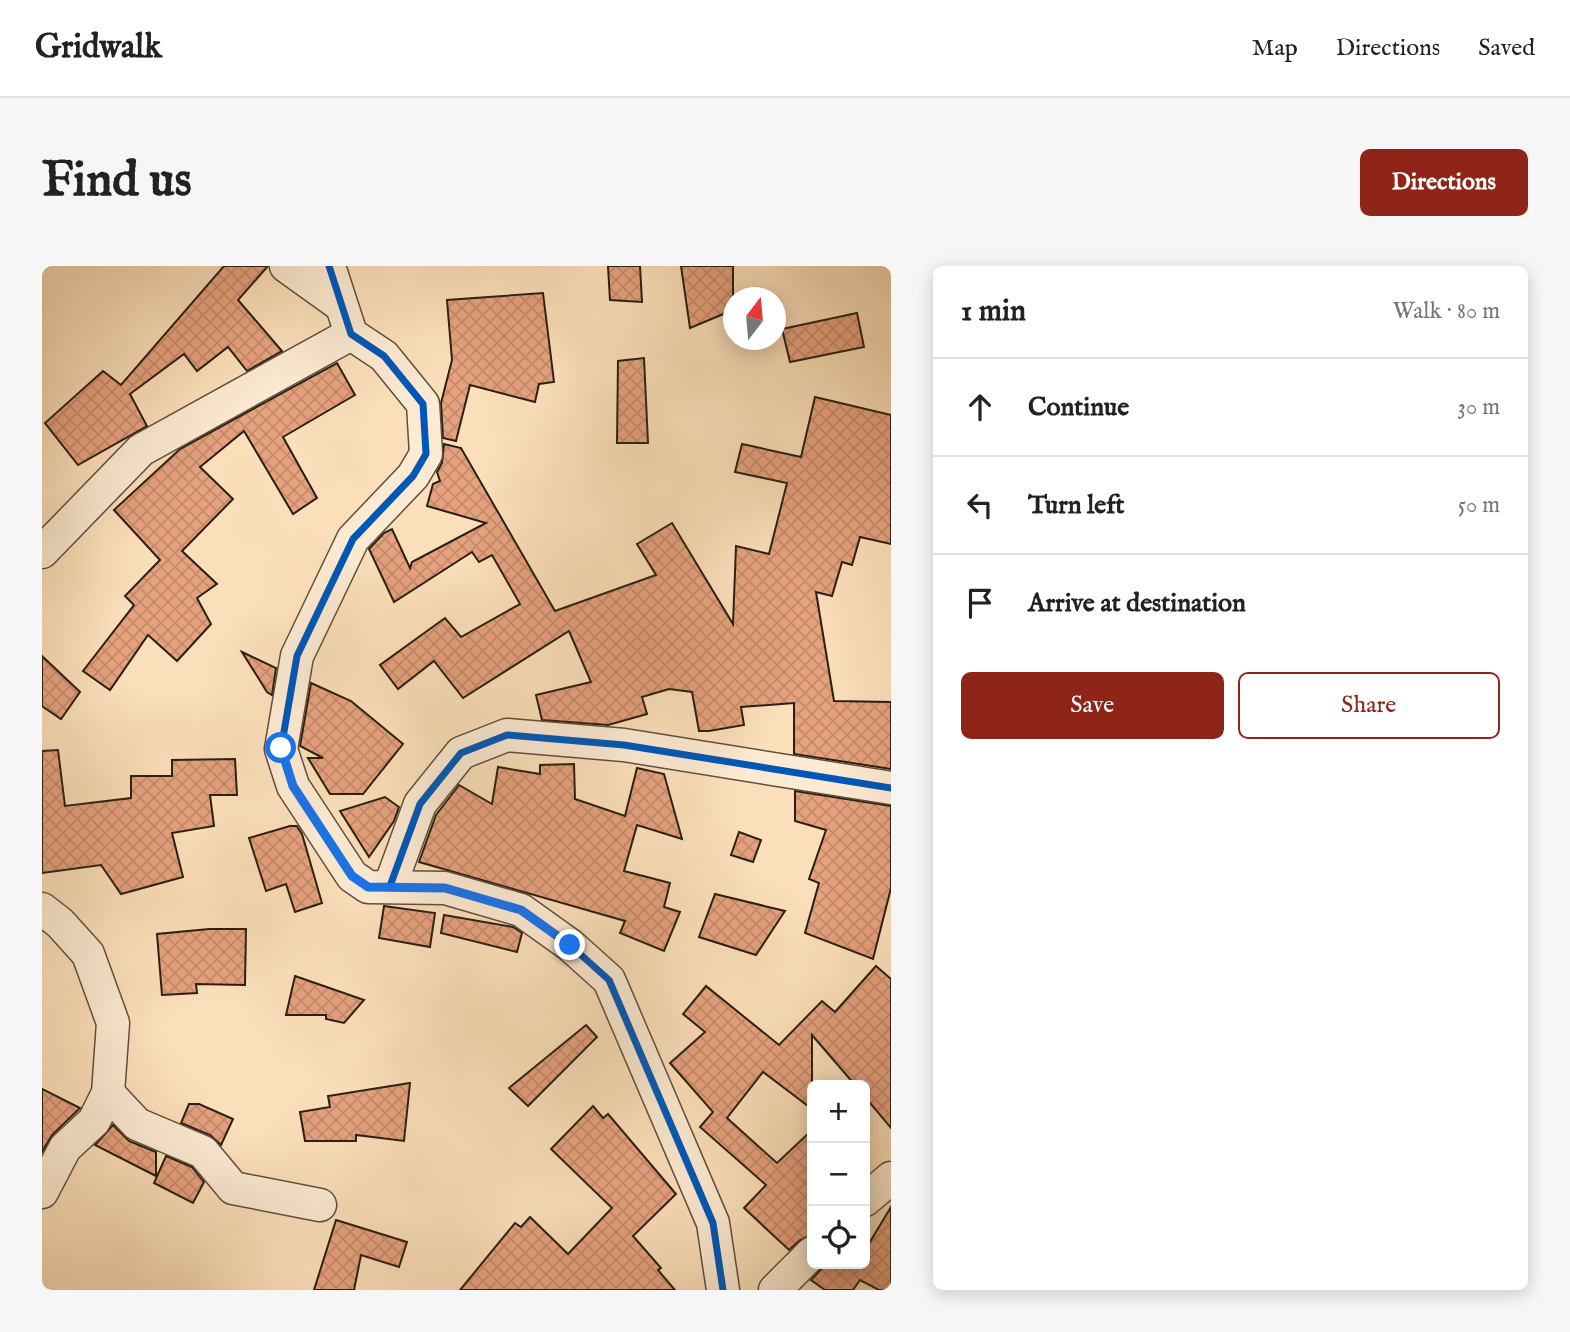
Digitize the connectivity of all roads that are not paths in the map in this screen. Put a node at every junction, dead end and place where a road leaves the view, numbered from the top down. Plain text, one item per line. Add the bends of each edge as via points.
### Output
1 (286, 266) edge
2 (329, 266) edge
3 (339, 304) junction
4 (351, 334) junction
5 (42, 552) edge
6 (891, 788) edge
7 (390, 886) junction
8 (42, 909) edge
9 (108, 1093) junction
10 (891, 1178) edge
11 (42, 1192) edge
12 (870, 1196) edge
13 (320, 1205) dead end
14 (807, 1258) edge
15 (723, 1290) edge
16 (775, 1290) edge

1 - 3 street
2 - 3 street
3 - 4 street
4 - 5 street via 141,450
4 - 7 street via 384,356 423,404 426,454 413,476 354,539 298,656 281,748 293,786 352,876 368,887
6 - 7 street via 624,745 507,735 461,753 420,804
7 - 15 street via 445,888 521,910 608,980 713,1223
8 - 9 street via 88,954 113,1023
9 - 11 street via 94,1121 65,1148
9 - 13 street via 137,1124 203,1152 233,1188
10 - 12 street
14 - 16 street

